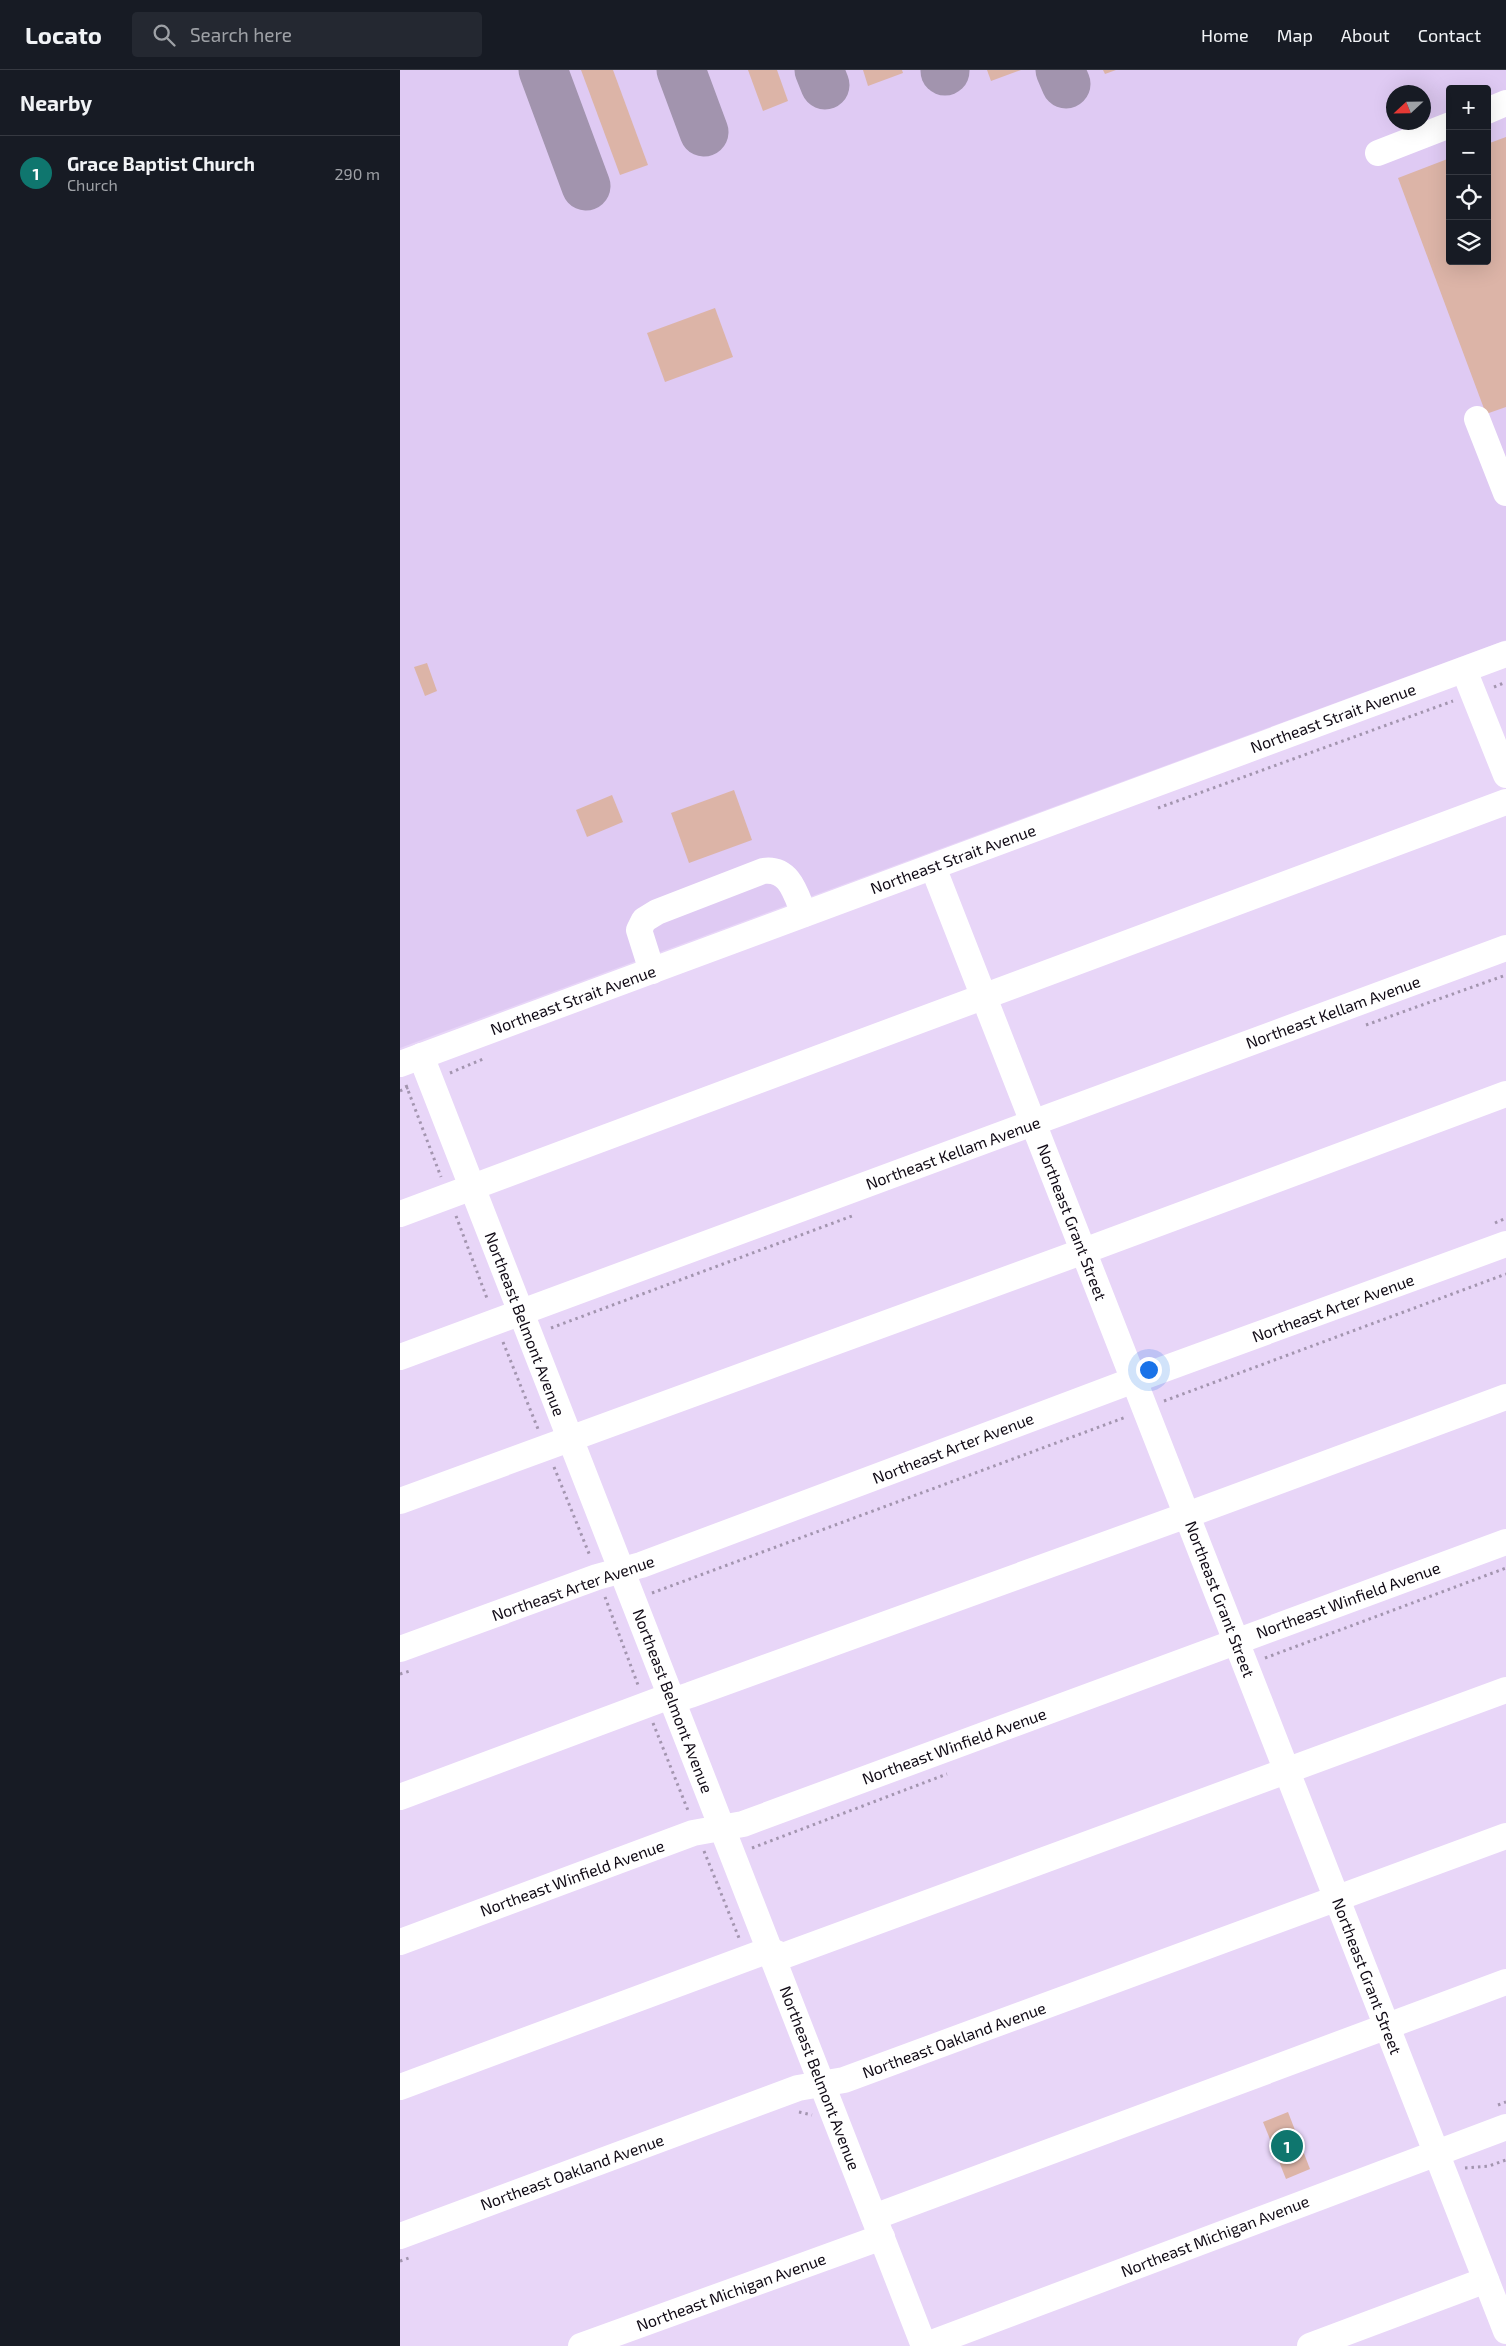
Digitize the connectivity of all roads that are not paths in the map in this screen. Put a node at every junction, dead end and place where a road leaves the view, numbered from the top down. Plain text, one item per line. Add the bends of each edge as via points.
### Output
1 (1506, 103) edge
2 (1491, 109) edge
3 (1446, 127) edge
4 (1378, 153) dead end
5 (1478, 419) dead end
6 (1506, 493) edge
7 (1506, 654) edge
8 (1464, 670) junction
9 (1506, 775) edge
10 (1506, 802) edge
11 (934, 867) junction
12 (804, 914) junction
13 (1506, 948) edge
14 (652, 971) junction
15 (984, 996) junction
16 (411, 1060) edge
17 (1506, 1094) edge
18 (1034, 1123) junction
19 (472, 1187) junction
20 (400, 1214) edge
21 (1506, 1244) edge
22 (1084, 1251) junction
23 (521, 1312) junction
24 (400, 1357) edge
25 (1134, 1380) junction
26 (1506, 1396) edge
27 (570, 1439) junction
28 (400, 1501) edge
29 (1187, 1515) junction
30 (1506, 1542) edge
31 (622, 1570) junction
32 (400, 1650) edge
33 (1241, 1652) junction
34 (1506, 1690) edge
35 (670, 1696) junction
36 (1287, 1770) junction
37 (400, 1797) edge
38 (722, 1827) junction
39 (1506, 1836) edge
40 (1336, 1898) junction
41 (400, 1942) edge
42 (770, 1950) junction
43 (1506, 1982) edge
44 (1386, 2025) junction
45 (822, 2084) junction
46 (400, 2087) edge
47 (1506, 2126) edge
48 (1436, 2152) junction
49 (878, 2227) junction
50 (400, 2236) edge
51 (1486, 2280) junction
52 (1506, 2331) edge
53 (581, 2346) edge
54 (924, 2346) edge
55 (1310, 2346) edge

1 - 2 street
3 - 4 street
5 - 6 street
7 - 8 street, Northeast Strait Avenue
8 - 9 street
8 - 11 street, Northeast Strait Avenue
10 - 15 street
11 - 12 street, Northeast Strait Avenue
11 - 15 street, Northeast Grant Street
12 - 14 street, Northeast Strait Avenue
12 - 14 street via 790,882 773,870 763,871 644,920 639,930
13 - 18 street, Northeast Kellam Avenue
14 - 16 street, Northeast Strait Avenue
15 - 18 street, Northeast Grant Street
15 - 19 street
16 - 19 street, Northeast Belmont Avenue
17 - 22 street
18 - 22 street, Northeast Grant Street
18 - 23 street, Northeast Kellam Avenue
19 - 20 street
19 - 23 street, Northeast Belmont Avenue
21 - 25 street, Northeast Arter Avenue
22 - 25 street, Northeast Grant Street
22 - 27 street
23 - 24 street, Northeast Kellam Avenue
23 - 27 street, Northeast Belmont Avenue
25 - 29 street, Northeast Grant Street
25 - 31 street, Northeast Arter Avenue
26 - 29 street
27 - 28 street
27 - 31 street, Northeast Belmont Avenue
29 - 33 street, Northeast Grant Street
29 - 35 street via 681,1698
30 - 33 street, Northeast Winfield Avenue
31 - 32 street, Northeast Arter Avenue
31 - 35 street, Northeast Belmont Avenue
33 - 36 street, Northeast Grant Street
33 - 38 street, Northeast Winfield Avenue via 743,1824
34 - 36 street
35 - 37 street
35 - 38 street, Northeast Belmont Avenue
36 - 40 street, Northeast Grant Street
36 - 42 street via 783,1956
38 - 41 street, Northeast Winfield Avenue via 693,1833
38 - 42 street, Northeast Belmont Avenue via 721,1859
39 - 40 street, Northeast Oakland Avenue
40 - 44 street, Northeast Grant Street
40 - 45 street, Northeast Oakland Avenue via 844,2080
42 - 45 street, Northeast Belmont Avenue
42 - 46 street
43 - 44 street, Northeast Michigan Avenue
44 - 48 street, Northeast Grant Street
44 - 49 street, Northeast Michigan Avenue
45 - 49 street, Northeast Belmont Avenue
45 - 50 street, Northeast Oakland Avenue via 798,2088
47 - 48 street, Northeast Michigan Avenue
48 - 51 street, Northeast Grant Street
48 - 54 street, Northeast Michigan Avenue
49 - 53 street, Northeast Michigan Avenue
49 - 54 street, Northeast Belmont Avenue
51 - 52 street, Northeast Grant Street
51 - 55 street

